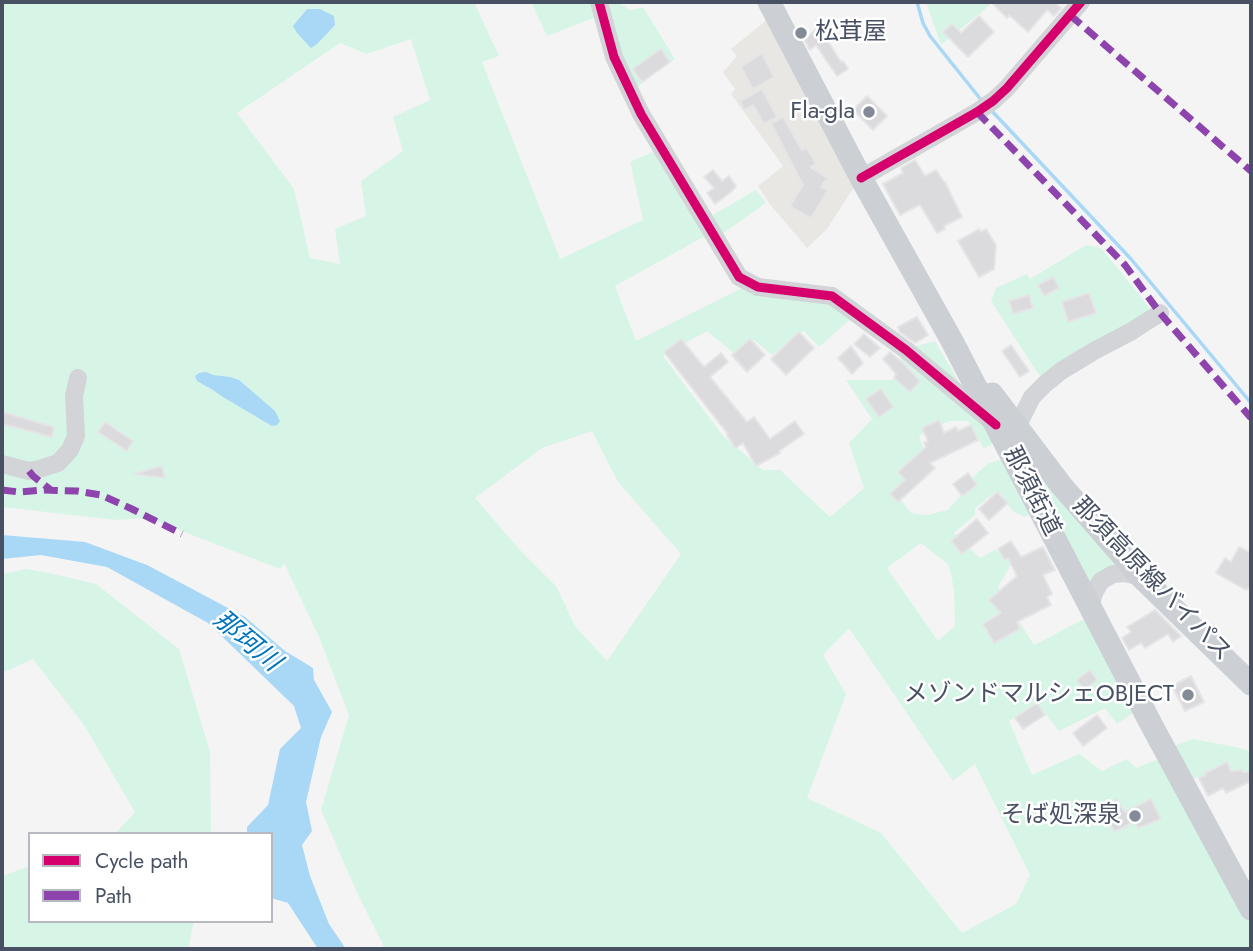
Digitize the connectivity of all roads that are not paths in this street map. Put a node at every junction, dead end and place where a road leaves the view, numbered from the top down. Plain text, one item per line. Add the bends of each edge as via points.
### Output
1 (599, 2) edge
2 (769, 2) edge
3 (1081, 2) edge
4 (861, 178) junction
5 (1160, 313) dead end
6 (78, 378) dead end
7 (1006, 426) junction
8 (2, 464) edge
9 (1141, 576) junction
10 (1090, 605) junction
11 (1251, 684) edge
12 (1251, 908) edge

1 - 7 street via 614,57 641,114 740,278 758,286 832,296
2 - 4 main road, 那須街道
3 - 4 street via 987,105
4 - 7 main road, 那須街道 via 952,341
5 - 7 street via 1072,364 1045,384
6 - 8 street via 76,436 70,450 58,463 30,471
7 - 9 main road, 那須高原線バイパス
7 - 10 main road, 那須街道
9 - 10 street via 1113,574 1101,581
9 - 11 main road, 那須高原線バイパス
10 - 12 main road, 那須街道

